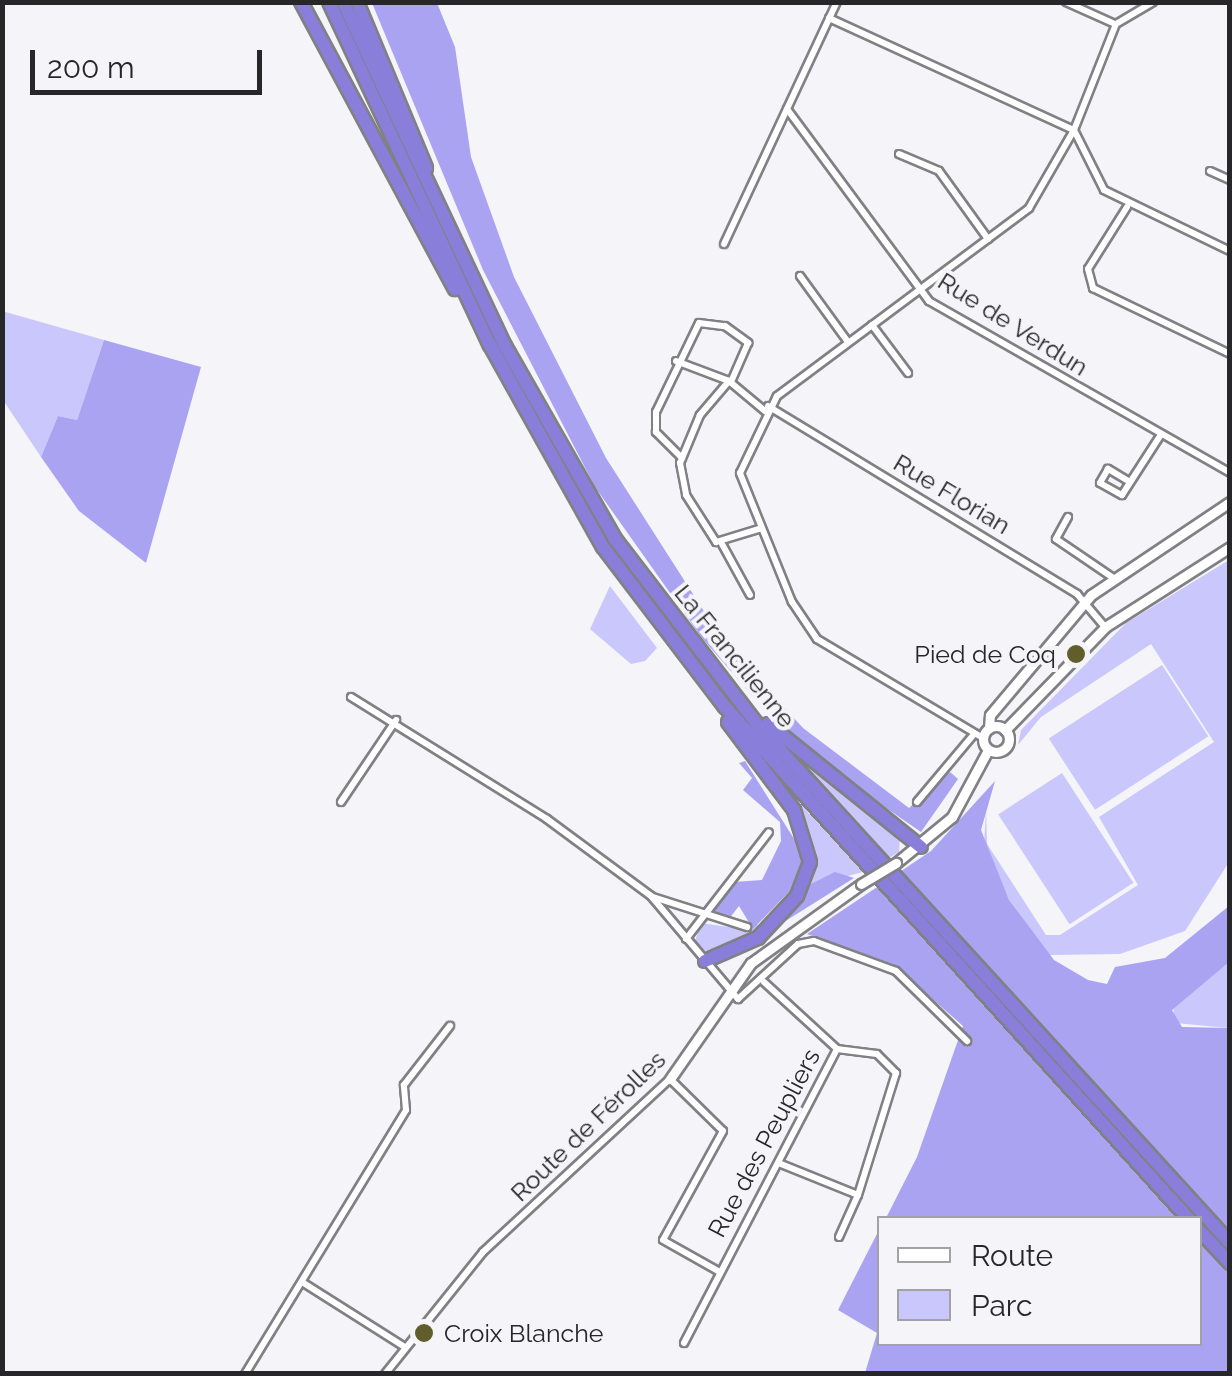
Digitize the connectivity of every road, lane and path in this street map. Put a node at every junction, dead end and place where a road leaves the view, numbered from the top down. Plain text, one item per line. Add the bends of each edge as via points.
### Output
1 (300, 2) edge
2 (329, 2) edge
3 (343, 2) edge
4 (357, 2) edge
5 (837, 2) edge
6 (1066, 2) edge
7 (1153, 2) edge
8 (829, 18) junction
9 (1116, 24) junction
10 (787, 109) junction
11 (1074, 130) junction
12 (899, 154) dead end
13 (1210, 171) dead end
14 (426, 180) junction
15 (1230, 180) edge
16 (1126, 207) junction
17 (988, 239) junction
18 (724, 244) dead end
19 (1230, 251) edge
20 (800, 276) dead end
21 (919, 290) junction
22 (872, 325) junction
23 (848, 342) junction
24 (490, 345) junction
25 (1230, 354) edge
26 (676, 361) junction
27 (908, 373) dead end
28 (730, 381) junction
29 (767, 409) junction
30 (1160, 436) junction
31 (682, 458) junction
32 (1230, 473) edge
33 (1130, 482) junction
34 (1230, 502) edge
35 (1068, 517) dead end
36 (759, 529) junction
37 (722, 544) junction
38 (1230, 548) edge
39 (1112, 577) junction
40 (750, 595) dead end
41 (1084, 603) junction
42 (1105, 627) junction
43 (706, 673) junction
44 (351, 697) dead end
45 (396, 720) junction
46 (990, 728) junction
47 (1005, 730) junction
48 (978, 736) junction
49 (988, 750) junction
50 (341, 802) dead end
51 (917, 802) dead end
52 (770, 832) dead end
53 (921, 847) junction
54 (651, 896) junction
55 (698, 917) junction
56 (747, 926) dead end
57 (686, 940) junction
58 (705, 961) junction
59 (764, 982) junction
60 (731, 992) junction
61 (450, 1026) dead end
62 (968, 1040) dead end
63 (837, 1049) junction
64 (670, 1079) junction
65 (781, 1164) junction
66 (858, 1195) junction
67 (1186, 1216) edge
68 (1202, 1232) edge
69 (839, 1236) dead end
70 (1230, 1243) edge
71 (1230, 1264) edge
72 (718, 1271) junction
73 (302, 1282) junction
74 (684, 1343) dead end
75 (405, 1347) junction
76 (245, 1374) edge
77 (386, 1374) edge

1 - 24 highway
2 - 24 highway, La Francilienne
3 - 14 highway, La Francilienne
4 - 14 highway via 426,160
5 - 8 street
6 - 9 street
7 - 9 street
8 - 10 street
8 - 11 street
9 - 11 street
10 - 18 street
10 - 21 street, Rue de Verdun
11 - 16 street via 1104,190
11 - 17 street via 1029,208
12 - 17 street via 939,172
13 - 15 street
14 - 43 highway, La Francilienne via 558,448
16 - 19 street
16 - 25 street via 1088,269 1093,288
17 - 21 street
20 - 23 street
21 - 22 street
21 - 30 street, Rue de Verdun
22 - 23 street
22 - 27 street
23 - 29 street
24 - 43 highway, La Francilienne via 603,547
26 - 28 street, Rue Florian
26 - 28 street via 694,326 725,326 750,347
26 - 31 street via 656,432
28 - 29 street, Rue Florian
28 - 31 street via 700,415
29 - 36 street via 740,474
29 - 41 street, Rue Florian
30 - 32 street, Rue de Verdun
30 - 33 street
31 - 37 street via 686,495
33 - 33 street via 1108,469 1100,483 1122,496
34 - 39 street
35 - 39 street via 1056,539
36 - 37 street
36 - 48 street via 817,639
37 - 40 street
38 - 42 street
39 - 41 street
41 - 42 street, Rue Florian
41 - 46 street via 990,715
42 - 47 street
43 - 53 highway via 840,789
43 - 58 highway via 794,810 810,862 796,896 758,938
43 - 67 highway, La Francilienne
43 - 70 highway, La Francilienne
44 - 45 street
45 - 50 street
45 - 54 street
46 - 47 street
46 - 48 street
47 - 49 street, Route de Férolles via 1006,748
48 - 49 street
48 - 51 street
49 - 53 street, Route de Férolles via 964,801
52 - 55 street
53 - 60 street, Route de Férolles, bridge via 778,938
54 - 55 street
54 - 57 street
55 - 56 street
55 - 57 street
57 - 58 street
58 - 60 street
59 - 60 street via 742,1000
59 - 62 street via 798,944 814,941 896,971
59 - 63 street, Rue des Peupliers
60 - 64 street, Route de Férolles
61 - 73 street via 404,1084 406,1110
63 - 65 street, Rue des Peupliers
63 - 66 street via 877,1054 896,1073
64 - 72 street via 723,1130 663,1240
64 - 75 street, Route de Férolles via 483,1252
65 - 66 street
65 - 72 street, Rue des Peupliers via 772,1166
66 - 69 street
68 - 71 highway
72 - 74 street, Rue des Peupliers
73 - 75 street
73 - 76 street
75 - 77 street, Route de Férolles

